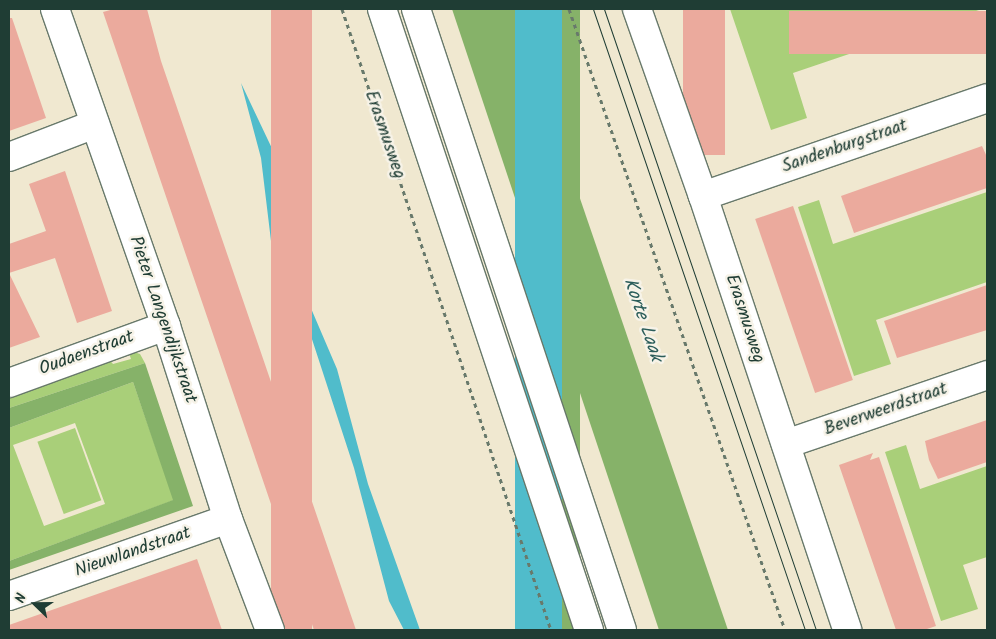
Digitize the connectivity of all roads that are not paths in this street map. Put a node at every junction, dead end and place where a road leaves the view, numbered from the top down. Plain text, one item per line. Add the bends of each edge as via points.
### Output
1 (55, 9) edge
2 (382, 9) edge
3 (416, 9) edge
4 (637, 9) edge
5 (987, 98) edge
6 (95, 124) junction
7 (9, 157) edge
8 (704, 196) junction
9 (166, 326) junction
10 (987, 375) edge
11 (9, 383) edge
12 (786, 444) junction
13 (228, 519) junction
14 (9, 596) edge
15 (270, 630) edge
16 (589, 630) edge
17 (622, 630) edge
18 (847, 630) edge

1 - 6 street, Pieter Langendijkstraat
2 - 16 street
3 - 17 street
4 - 8 street, Erasmusweg
5 - 8 street, Sandenburgstraat
6 - 7 street
6 - 9 street, Pieter Langendijkstraat
8 - 12 street, Erasmusweg
9 - 11 street, Oudaenstraat
9 - 13 street, Pieter Langendijkstraat
10 - 12 street, Beverweerdstraat
12 - 18 street, Erasmusweg
13 - 14 street, Nieuwlandstraat
13 - 15 street, Pieter Langendijkstraat

